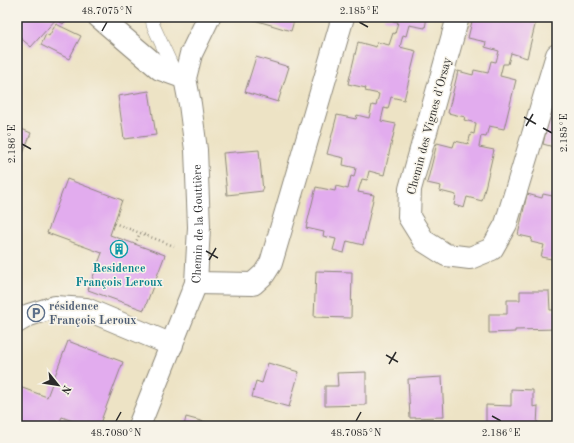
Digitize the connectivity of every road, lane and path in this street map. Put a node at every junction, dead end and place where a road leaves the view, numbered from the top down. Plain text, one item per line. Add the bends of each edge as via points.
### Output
1 (99, 17) edge
2 (152, 17) edge
3 (209, 17) edge
4 (343, 17) edge
5 (458, 17) edge
6 (557, 55) edge
7 (181, 76) junction
8 (114, 223) dead end
9 (140, 233) junction
10 (135, 244) dead end
11 (197, 254) junction
12 (196, 283) junction
13 (17, 322) edge
14 (172, 345) junction
15 (139, 426) edge

1 - 7 street via 160,69
2 - 7 lane
3 - 7 street, Chemin de la Gouttière
4 - 12 street via 271,263 254,284
5 - 6 street, Chemin des Vignes d'Orsay via 410,189 409,217 424,242 446,255 470,258 492,249 506,224
7 - 11 street, Chemin de la Gouttière via 190,104 196,150 199,226
8 - 9 path
9 - 10 path
9 - 11 path
11 - 12 street, Chemin de la Gouttière
12 - 14 street, Chemin de la Gouttière
13 - 14 street via 55,306 86,309
14 - 15 street, Chemin de la Gouttière

